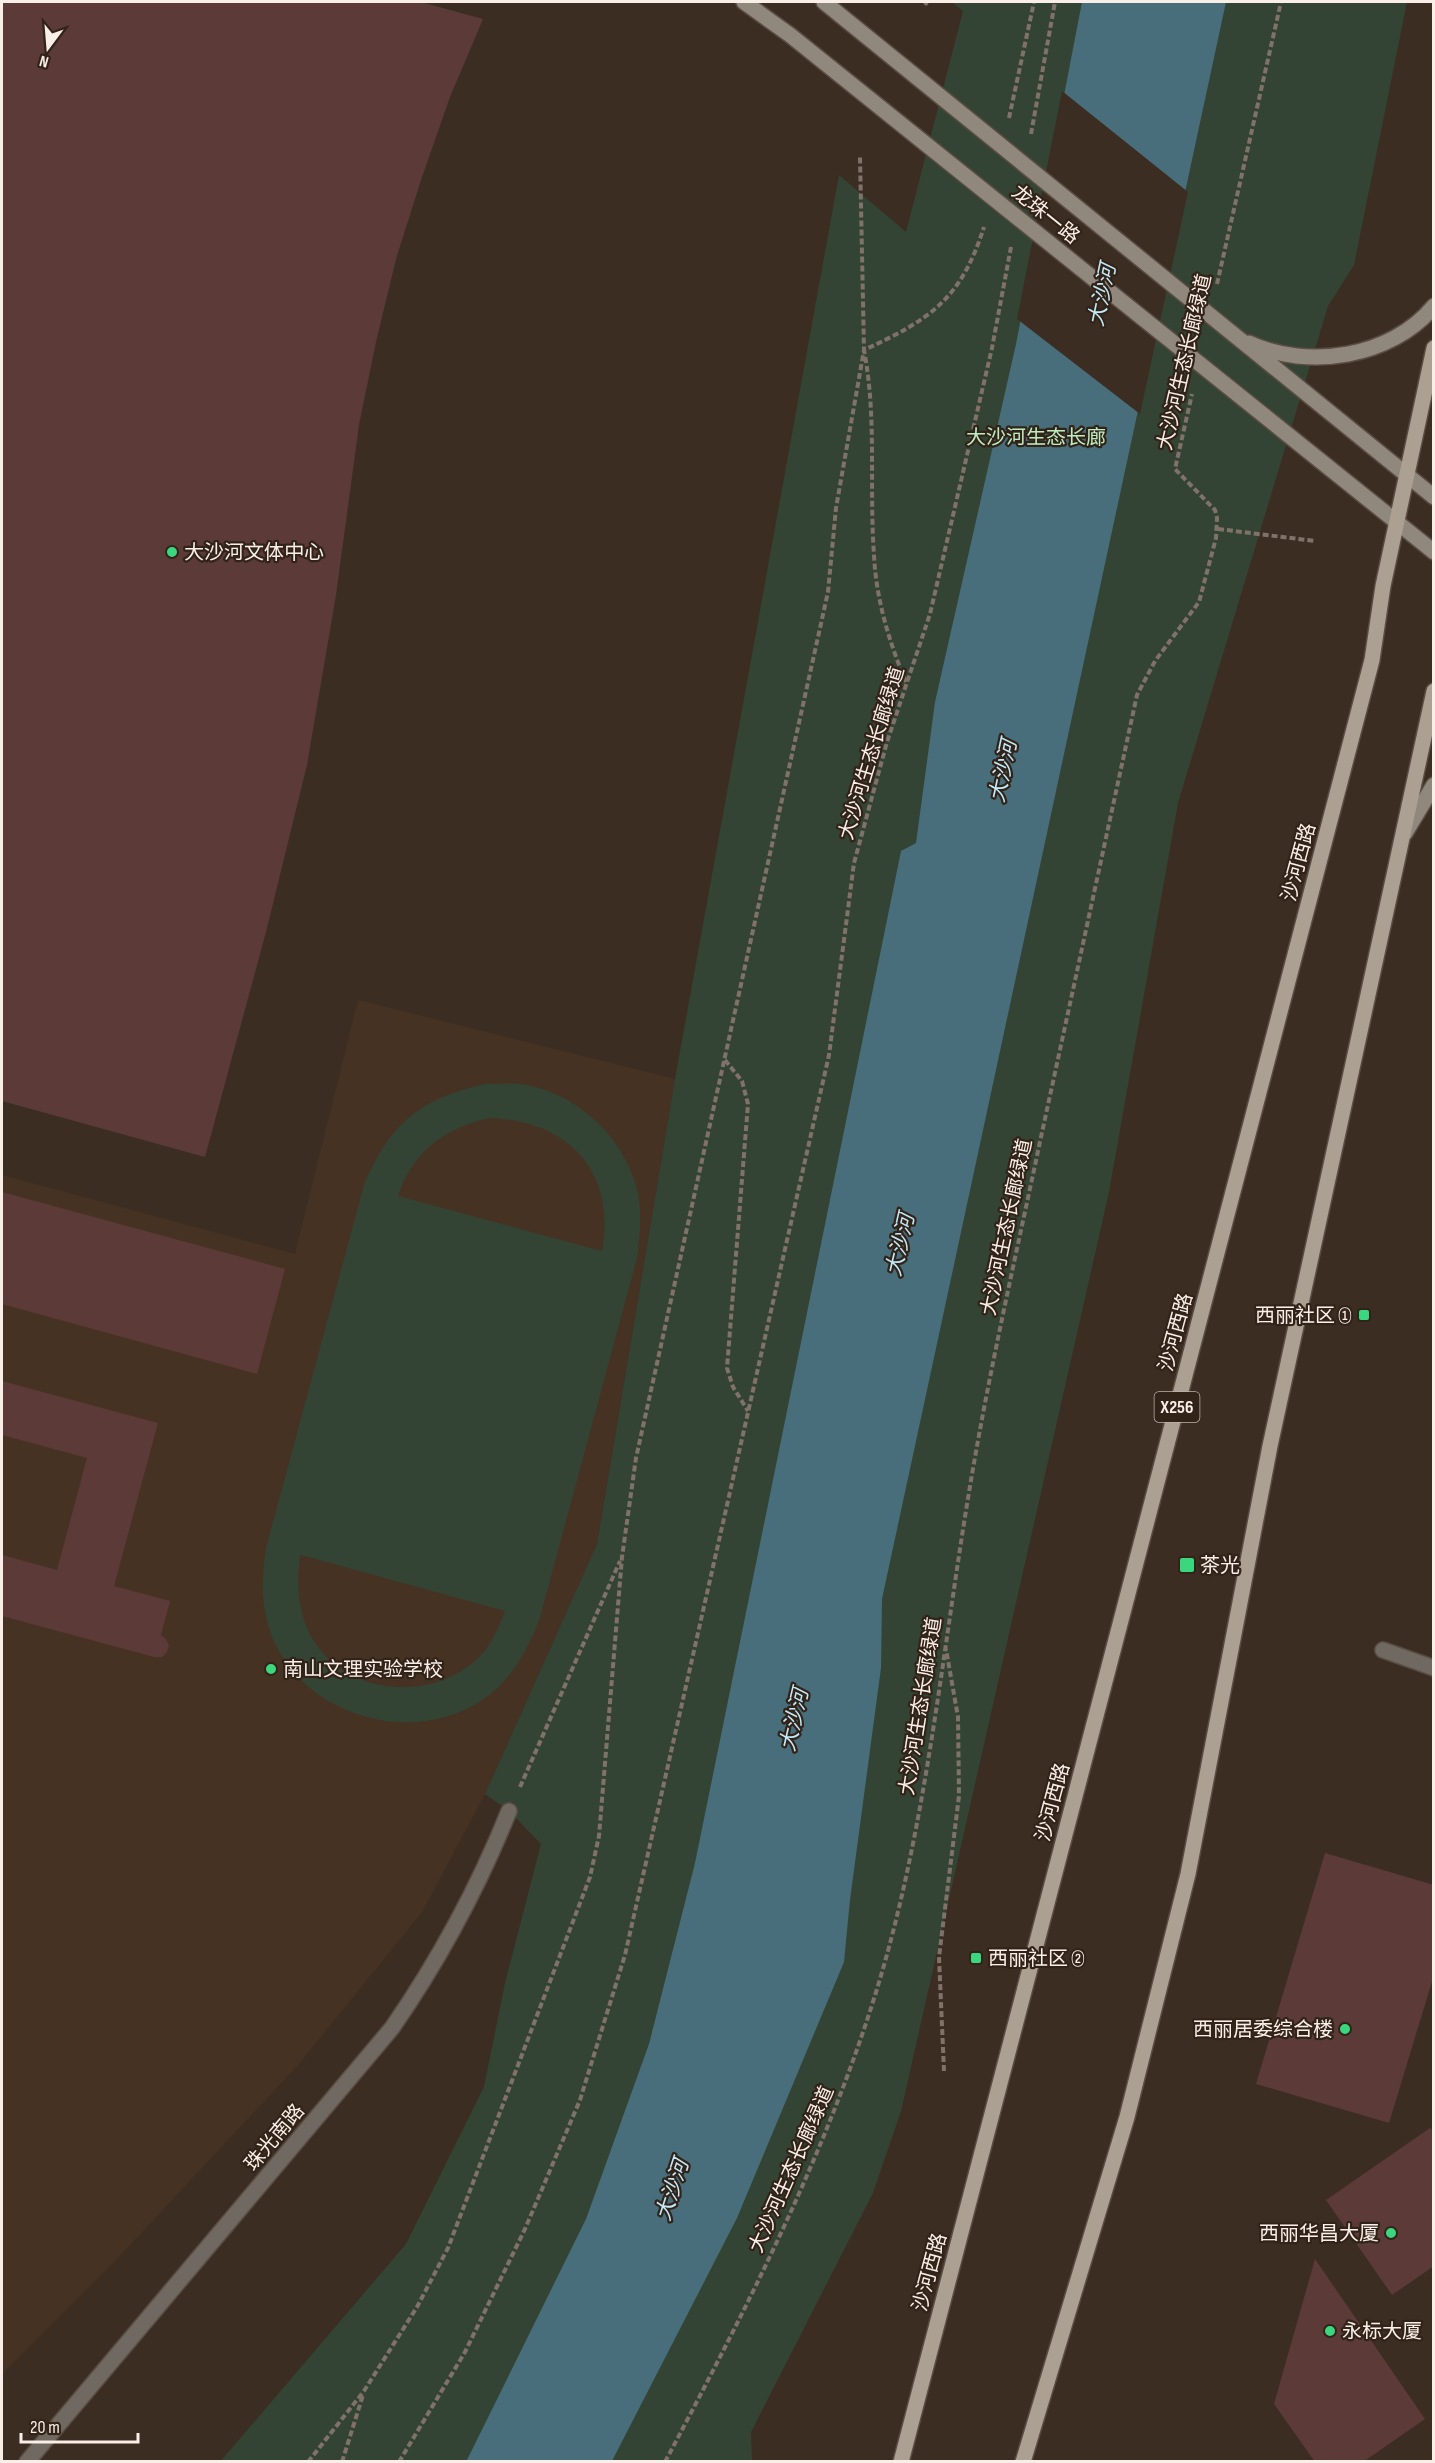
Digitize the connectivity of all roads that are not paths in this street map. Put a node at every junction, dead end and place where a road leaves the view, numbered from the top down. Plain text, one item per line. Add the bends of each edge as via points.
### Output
1 (744, 2) edge
2 (824, 2) edge
3 (1434, 306) edge
4 (1234, 337) junction
5 (1434, 348) edge
6 (1408, 477) junction
7 (1434, 497) edge
8 (1398, 524) junction
9 (1434, 552) edge
10 (1434, 691) edge
11 (1434, 785) edge
12 (1400, 840) junction
13 (1383, 1650) dead end
14 (1434, 1668) edge
15 (509, 1811) road end
16 (27, 2462) edge
17 (901, 2462) edge
18 (1023, 2462) edge

1 - 8 street, 龙珠一路
2 - 4 street, 龙珠一路
3 - 4 street via 1415,325 1392,338 1338,356 1286,356
4 - 6 street, 龙珠一路
5 - 6 main road, 沙河西路 / X256
6 - 7 street, 龙珠一路
6 - 8 main road, 沙河西路 / X256
8 - 9 street, 龙珠一路
8 - 17 main road, 沙河西路 / X256 via 1383,586 1372,660
10 - 12 main road
11 - 12 street
12 - 18 main road via 1270,1446 1188,1874 1126,2117
13 - 14 street
15 - 16 street, 珠光南路 via 466,1907 422,1985 392,2028

